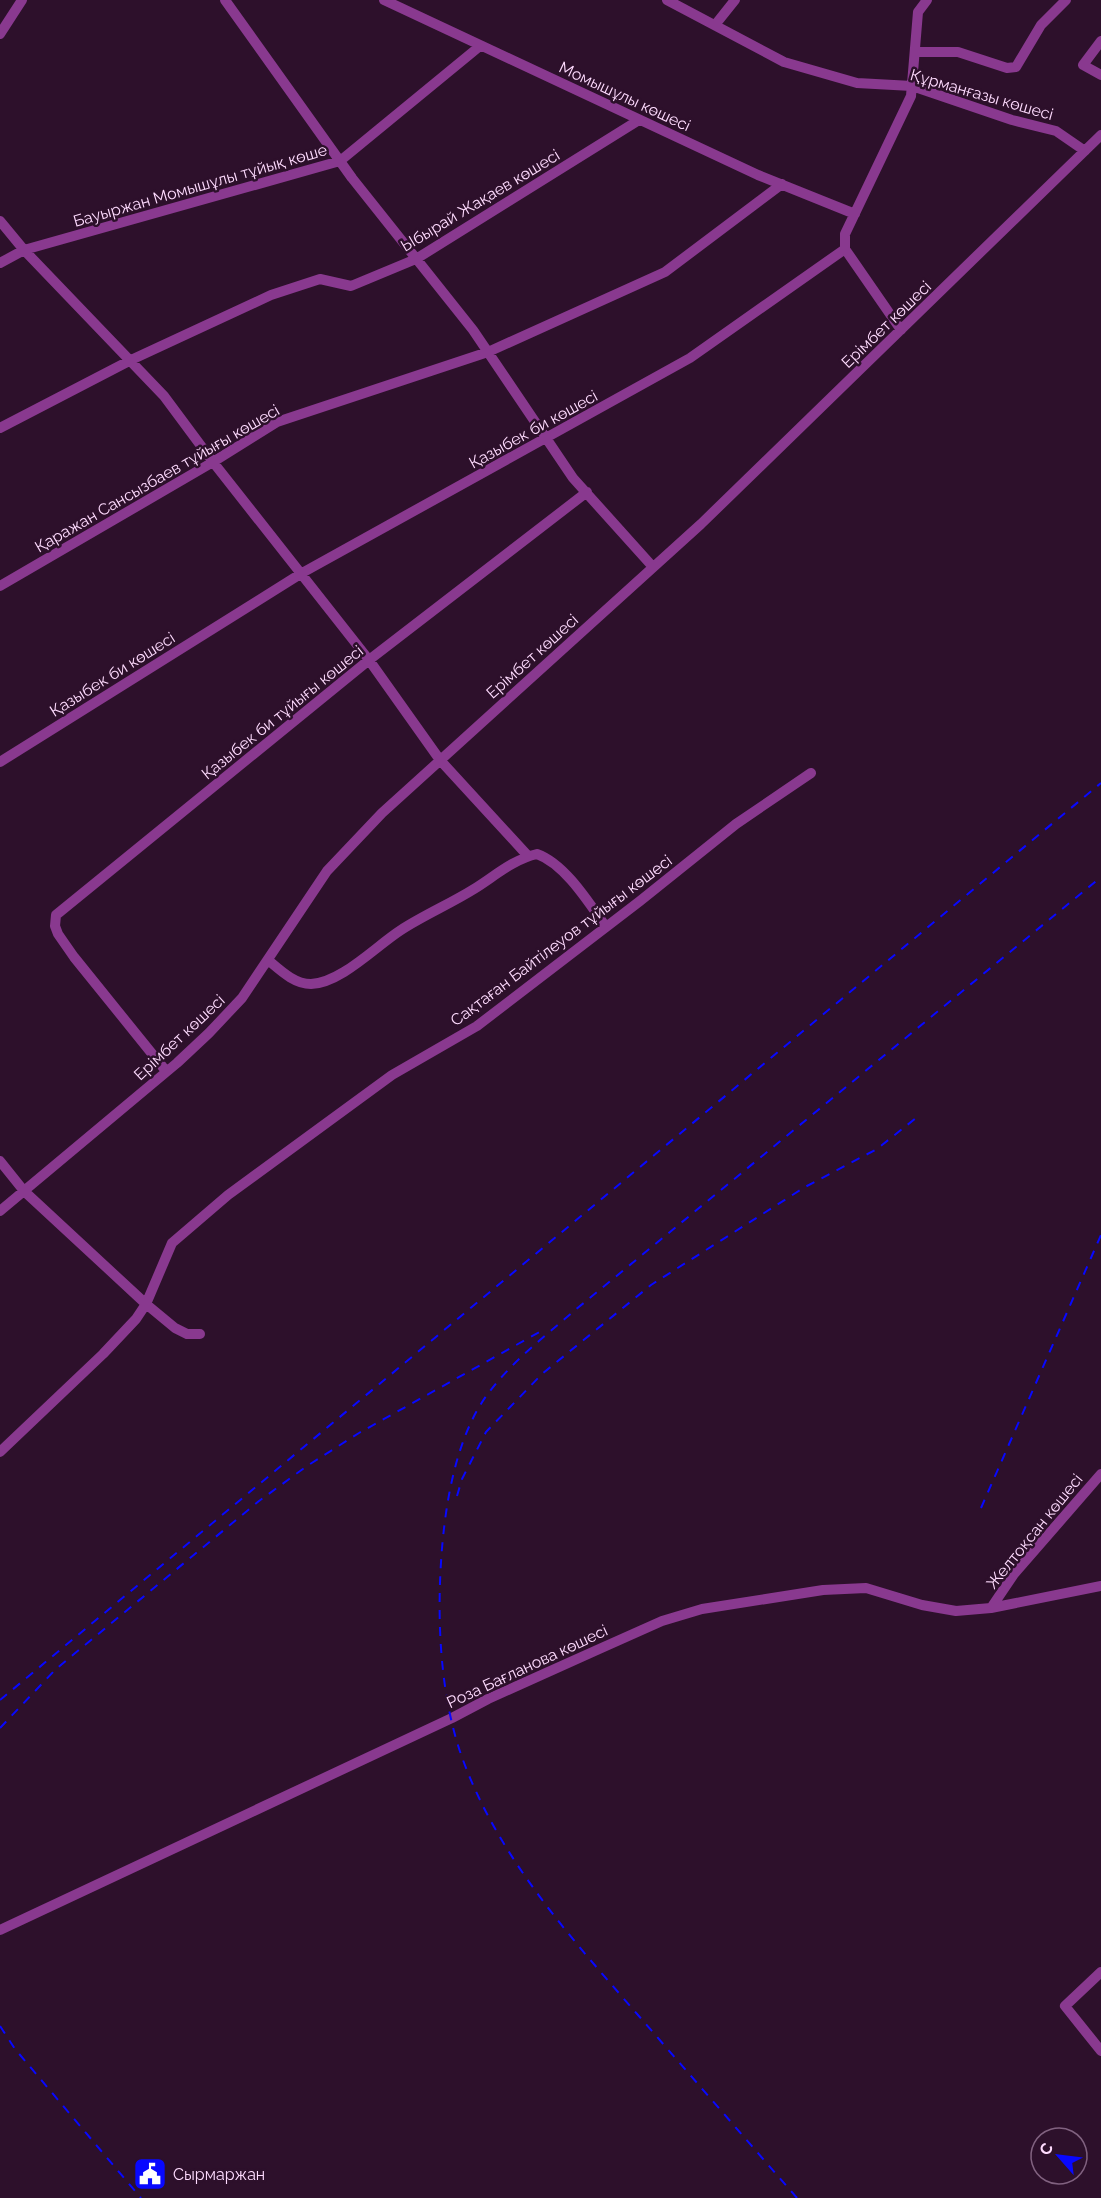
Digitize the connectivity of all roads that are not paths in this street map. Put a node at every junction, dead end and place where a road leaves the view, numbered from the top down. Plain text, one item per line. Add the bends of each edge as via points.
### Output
1 (22, 0) edge
2 (225, 0) edge
3 (384, 0) edge
4 (668, 0) edge
5 (735, 0) edge
6 (927, 0) edge
7 (1066, 0) edge
8 (715, 25) junction
9 (0, 34) edge
10 (1101, 41) edge
11 (480, 46) junction
12 (915, 52) junction
13 (1101, 75) edge
14 (912, 86) junction
15 (639, 120) junction
16 (1101, 135) edge
17 (1085, 151) junction
18 (340, 161) junction
19 (782, 184) junction
20 (855, 214) junction
21 (0, 221) edge
22 (845, 249) junction
23 (24, 250) junction
24 (416, 259) junction
25 (0, 263) edge
26 (901, 330) junction
27 (488, 352) junction
28 (131, 360) junction
29 (0, 428) edge
30 (546, 440) junction
31 (213, 462) junction
32 (587, 492) junction
33 (653, 567) junction
34 (302, 573) junction
35 (0, 586) edge
36 (369, 660) junction
37 (1, 758) edge
38 (440, 760) junction
39 (811, 773) dead end
40 (528, 856) junction
41 (606, 927) junction
42 (268, 960) junction
43 (166, 1071) junction
44 (0, 1161) edge
45 (24, 1191) junction
46 (0, 1211) edge
47 (146, 1304) junction
48 (200, 1334) dead end
49 (0, 1452) edge
50 (1101, 1474) edge
51 (1101, 1586) edge
52 (991, 1608) junction
53 (0, 1929) edge
54 (1101, 1972) edge
55 (1101, 2051) edge

1 - 9 street
2 - 18 street
3 - 11 street, Момышұлы көшесі
4 - 8 street, Құрманғазы көшесі
5 - 8 street
6 - 12 street via 918,12
7 - 12 street via 1041,25 1016,67 1007,68 958,52
8 - 14 street, Құрманғазы көшесі via 784,62 857,83
10 - 13 street via 1083,65
11 - 15 street, Момышұлы көшесі
11 - 18 street, Бауыржан Момышұлы тұйық көше
12 - 14 street
14 - 17 street, Құрманғазы көшесі via 1056,131
14 - 20 street via 911,96
15 - 19 street, Момышұлы көшесі
15 - 24 street, Ыбырай Жақаев көшесі
16 - 17 street, Ерімбет көшесі
17 - 26 street, Ерімбет көшесі
18 - 23 street, Бауыржан Момышұлы тұйық көше
18 - 24 street
19 - 20 street, Момышұлы көшесі
19 - 27 street, Қаражан Сансызбаев тұйығы көшесі via 665,272
20 - 22 street via 845,234
21 - 23 street
22 - 26 street
22 - 30 street, Қазыбек би көшесі via 690,358
23 - 25 street, Бауыржан Момышұлы тұйық көше
23 - 28 street
24 - 27 street
24 - 28 street, Ыбырай Жақаев көшесі via 351,286 320,279 271,296
26 - 33 street, Ерімбет көшесі
27 - 30 street
27 - 31 street, Қаражан Сансызбаев тұйығы көшесі via 277,422
28 - 29 street, Ыбырай Жақаев көшесі
28 - 31 street via 164,396
30 - 32 street
30 - 34 street, Қазыбек би көшесі
31 - 34 street
31 - 35 street, Қаражан Сансызбаев тұйығы көшесі
32 - 33 street
32 - 36 street, Қазыбек би тұйығы көшесі
33 - 38 street, Ерімбет көшесі
34 - 36 street
34 - 37 street, Қазыбек би көшесі
36 - 38 street
36 - 43 street, Қазыбек би тұйығы көшесі via 57,915 58,934
38 - 40 street
38 - 42 street, Ерімбет көшесі via 327,871
39 - 41 street, Сақтаған Байтілеуов тұйығы көшесі via 736,824
40 - 41 street via 550,858
40 - 42 street via 401,929 332,980 311,984 297,981
41 - 47 street, Сақтаған Байтілеуов тұйығы көшесі via 477,1026 392,1075 228,1195 172,1243
42 - 43 street, Ерімбет көшесі via 242,998
43 - 45 street, Ерімбет көшесі
44 - 45 street
45 - 46 street, Ерімбет көшесі
45 - 47 street
47 - 48 street via 175,1328 187,1334
47 - 49 street, Сақтаған Байтілеуов тұйығы көшесі via 103,1354
50 - 52 street, Желтоқсан көшесі via 1014,1574
51 - 52 street, Роза Бағланова көшесі
52 - 53 street, Роза Бағланова көшесі via 956,1611 866,1588 823,1590 692,1612 488,1699
54 - 55 street via 1065,2006

